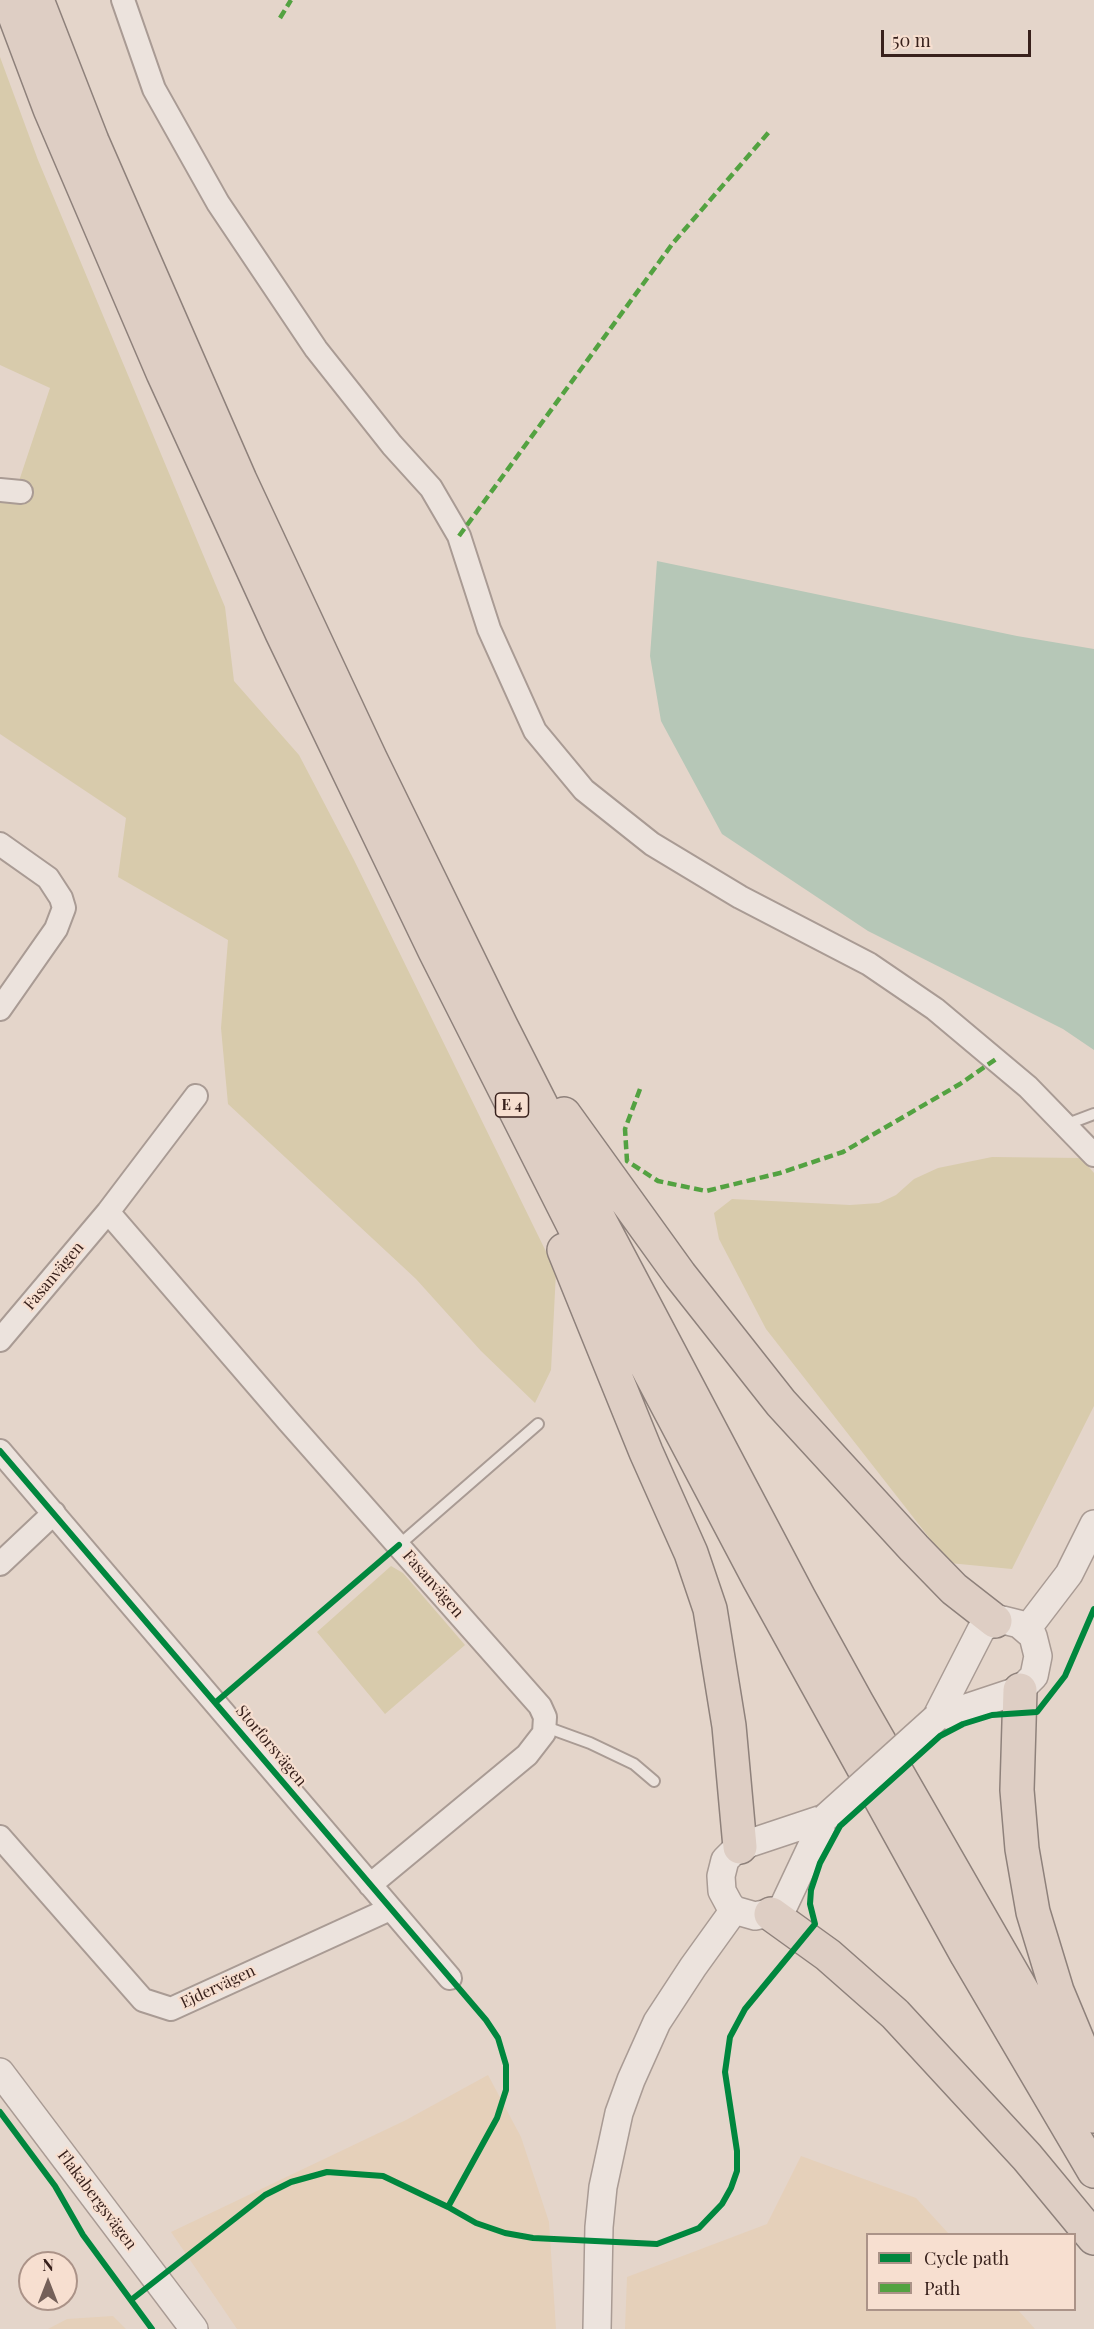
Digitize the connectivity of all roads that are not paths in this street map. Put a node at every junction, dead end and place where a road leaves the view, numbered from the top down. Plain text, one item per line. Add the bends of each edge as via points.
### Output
1 (9, 0) edge
2 (37, 0) edge
3 (123, 0) edge
4 (0, 844) edge
5 (0, 1009) edge
6 (490, 1031) junction
7 (196, 1096) dead end
8 (1094, 1114) edge
9 (1065, 1125) junction
10 (1094, 1155) edge
11 (108, 1212) junction
12 (0, 1340) edge
13 (538, 1424) dead end
14 (0, 1451) edge
15 (54, 1514) junction
16 (1094, 1524) edge
17 (399, 1545) junction
18 (0, 1564) edge
19 (995, 1621) junction
20 (1027, 1629) junction
21 (1020, 1690) junction
22 (936, 1718) junction
23 (546, 1727) junction
24 (654, 1781) dead end
25 (825, 1818) junction
26 (0, 1837) edge
27 (740, 1847) junction
28 (370, 1885) junction
29 (390, 1909) junction
30 (734, 1910) junction
31 (771, 1914) junction
32 (450, 1978) dead end
33 (0, 2072) edge
34 (1094, 2080) edge
35 (1094, 2116) edge
36 (1094, 2171) edge
37 (1094, 2238) edge
38 (194, 2329) edge
39 (597, 2329) edge

1 - 6 highway, E 4 via 50,109 163,373 286,644
2 - 6 highway, E 4 via 92,141 240,480 370,758
3 - 9 street via 154,89 218,203 316,349 392,446 431,488 459,536 489,629 535,731 584,790 652,844 740,897 869,964 935,1009 1020,1080
4 - 5 street via 48,878 64,908 56,929
6 - 19 highway via 781,1403 954,1589
6 - 27 highway via 646,1452 691,1553 710,1609 729,1726
6 - 35 highway, E 4 via 634,1286 857,1703
6 - 36 highway, E 4 via 594,1266 759,1579 967,1955
7 - 11 street, Fasanvägen
8 - 9 lane
9 - 10 street
11 - 12 street, Fasanvägen
11 - 17 street, Fasanvägen
13 - 17 lane
14 - 15 street, Storforsvägen
15 - 18 street
15 - 28 street, Storforsvägen
16 - 20 street via 1069,1574
17 - 23 street, Fasanvägen via 540,1707
19 - 20 street via 1011,1621
19 - 22 street via 973,1641
20 - 21 street via 1036,1646 1037,1666 1034,1676
21 - 22 street
21 - 34 highway via 1017,1790 1033,1912 1057,1991
22 - 25 street, bridge
23 - 24 lane via 608,1751 634,1764
23 - 28 street via 527,1755
25 - 27 street
25 - 31 street via 784,1905
26 - 29 street, Ejdervägen via 143,2000 171,2009
27 - 30 street via 725,1860 721,1876 725,1898
28 - 29 street, Storforsvägen
29 - 32 street, Storforsvägen
30 - 31 street via 755,1916
30 - 39 street via 657,2022 619,2113 599,2227
31 - 37 highway via 828,1955 895,2014 1020,2149
33 - 38 street, Flakabergsvägen

